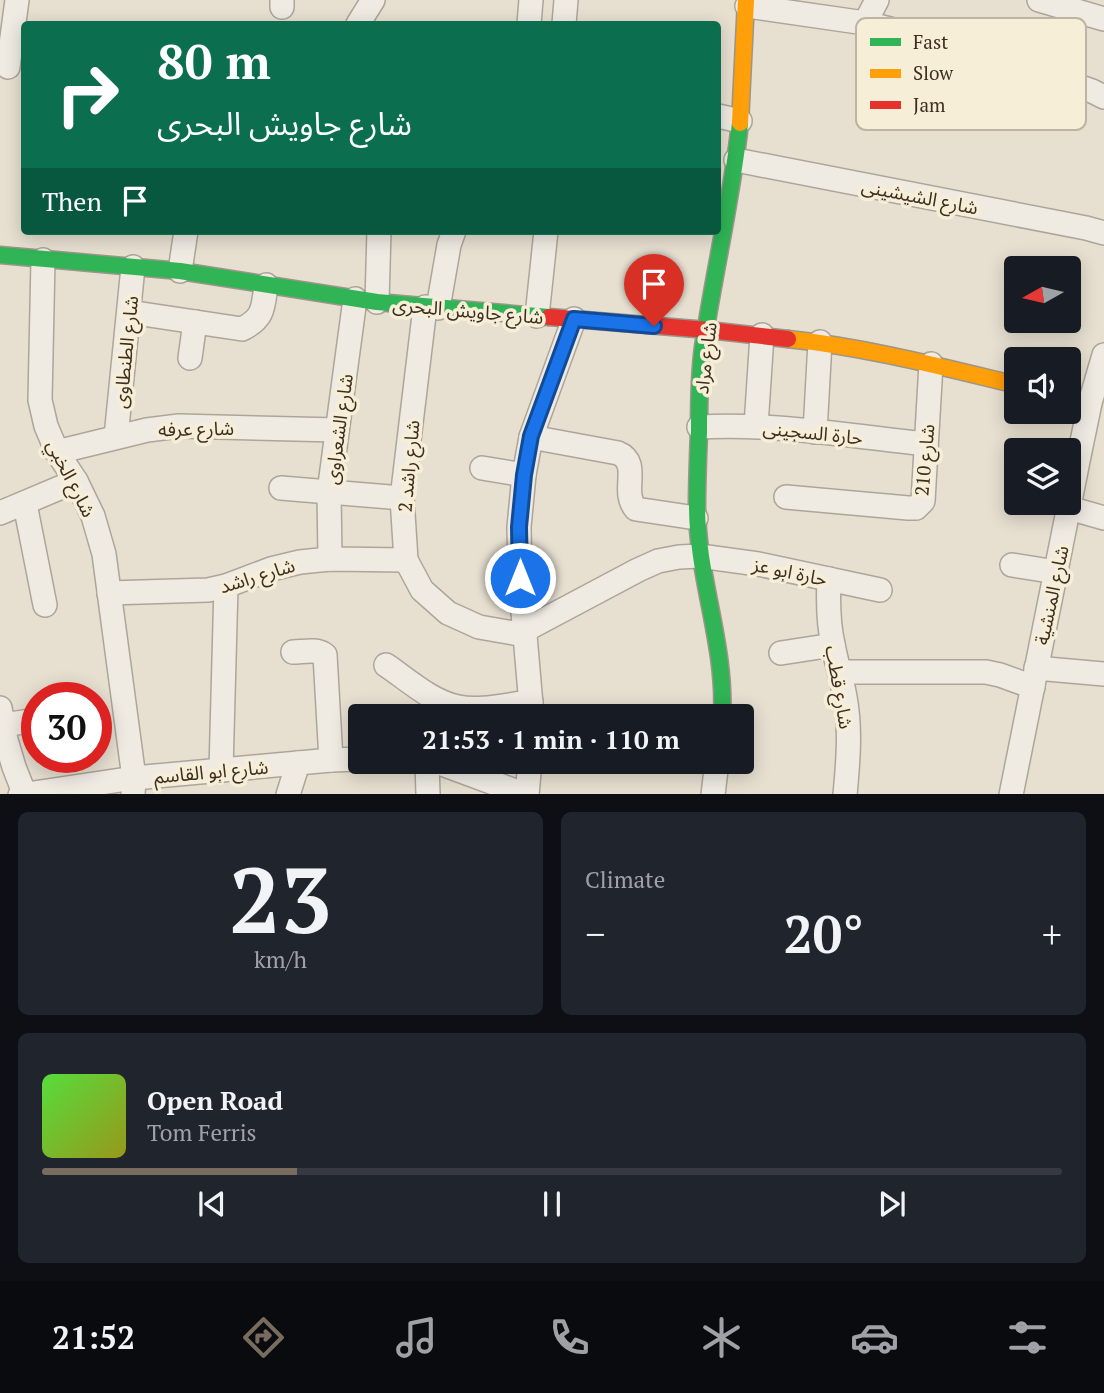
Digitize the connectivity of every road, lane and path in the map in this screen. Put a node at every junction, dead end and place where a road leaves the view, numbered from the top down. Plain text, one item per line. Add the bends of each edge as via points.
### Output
1 (373, 0) edge
2 (531, 0) edge
3 (566, 0) edge
4 (877, 0) edge
5 (1039, 0) edge
6 (747, 3) edge
7 (11, 10) edge
8 (867, 18) edge
9 (1104, 19) edge
10 (360, 21) edge
11 (529, 21) edge
12 (564, 21) edge
13 (856, 22) edge
14 (11, 67) edge
15 (1086, 89) edge
16 (1104, 97) edge
17 (721, 118) edge
18 (740, 121) junction
19 (736, 160) junction
20 (1104, 233) edge
21 (185, 235) edge
22 (378, 235) edge
23 (453, 235) edge
24 (546, 235) edge
25 (0, 255) edge
26 (43, 260) junction
27 (133, 267) junction
28 (180, 271) junction
29 (266, 285) junction
30 (366, 300) junction
31 (432, 308) junction
32 (129, 312) junction
33 (537, 316) junction
34 (574, 319) junction
35 (195, 322) junction
36 (708, 330) junction
37 (762, 335) junction
38 (820, 342) junction
39 (1104, 355) edge
40 (190, 358) dead end
41 (931, 363) junction
42 (1004, 382) edge
43 (1089, 399) edge
44 (756, 426) junction
45 (699, 427) junction
46 (337, 430) junction
47 (815, 432) junction
48 (531, 436) junction
49 (116, 437) junction
50 (1081, 443) edge
51 (926, 444) junction
52 (57, 452) junction
53 (482, 468) dead end
54 (524, 475) junction
55 (76, 481) junction
56 (281, 488) dead end
57 (329, 492) junction
58 (786, 497) dead end
59 (402, 498) junction
60 (25, 504) junction
61 (1081, 511) edge
62 (0, 513) edge
63 (1068, 515) edge
64 (696, 518) junction
65 (1104, 518) edge
66 (700, 556) junction
67 (330, 559) junction
68 (406, 560) junction
69 (1012, 565) dead end
70 (1056, 572) junction
71 (829, 579) junction
72 (226, 586) junction
73 (880, 590) dead end
74 (109, 593) junction
75 (46, 605) dead end
76 (525, 633) junction
77 (833, 645) junction
78 (293, 652) dead end
79 (781, 653) dead end
80 (386, 665) dead end
81 (840, 672) junction
82 (1104, 674) edge
83 (1034, 678) junction
84 (446, 704) edge
85 (531, 704) edge
86 (722, 704) edge
87 (2, 717) edge
88 (21, 719) edge
89 (348, 759) edge
90 (331, 760) junction
91 (298, 763) junction
92 (221, 770) junction
93 (428, 774) edge
94 (471, 774) edge
95 (528, 774) edge
96 (715, 774) edge
97 (134, 786) edge
98 (24, 794) edge
99 (288, 794) edge
100 (428, 794) edge
101 (526, 794) edge
102 (713, 794) edge
103 (845, 794) edge
104 (1011, 794) edge

1 - 10 street
2 - 11 street
3 - 12 street
4 - 8 street
5 - 9 street
6 - 13 street
6 - 18 street, شارع مراد
7 - 14 street
15 - 16 street
17 - 18 street
18 - 19 street, شارع مراد
19 - 20 street, شارع الشيشينى
19 - 36 street, شارع مراد
21 - 28 street
22 - 30 street, شارع الشعراوى
23 - 31 street, شارع راشد 2
24 - 33 street
25 - 26 street, شارع جاويش البحرى
26 - 27 street, شارع جاويش البحرى
26 - 52 street, شارع الخبي via 40,400
27 - 28 street, شارع جاويش البحرى
27 - 32 street, شارع الطنطاوى
28 - 29 street, شارع جاويش البحرى
29 - 30 street, شارع جاويش البحرى
29 - 35 street via 263,310 255,323 242,329
30 - 31 street, شارع جاويش البحرى
30 - 46 street, شارع الشعراوى
31 - 33 street, شارع جاويش البحرى
31 - 59 street, شارع راشد 2
32 - 35 street
32 - 49 street, شارع الطنطاوى
33 - 34 street, شارع جاويش البحرى
34 - 36 street, شارع جاويش البحرى
34 - 48 street
35 - 40 street
36 - 37 street, شارع جاويش البحرى
36 - 45 street, شارع مراد via 701,367
37 - 38 street, شارع جاويش البحرى
37 - 44 street
38 - 41 street, شارع جاويش البحرى
38 - 47 street
39 - 43 street, شارع المنشية
41 - 42 street, شارع جاويش البحرى
41 - 51 street, شارع 210
43 - 50 street, شارع المنشية
44 - 45 street, حارة السجينى
44 - 47 street, حارة السجينى
45 - 64 street, شارع مراد
46 - 49 street, شارع عرفه via 178,426
46 - 57 street, شارع الشعراوى
47 - 51 street, حارة السجينى
48 - 54 street
48 - 64 street via 625,456 630,469 629,496 636,509
49 - 52 street, شارع عرفه
51 - 58 street, شارع 210 via 923,501 916,508
52 - 55 street, شارع الخبي
53 - 54 street
54 - 76 street via 519,540
55 - 60 street
55 - 74 street, شارع الخبي via 93,516
56 - 57 street
57 - 59 street
57 - 67 street, شارع الشعراوى
59 - 68 street, شارع راشد 2
60 - 62 street
60 - 75 street
61 - 65 street
63 - 70 street, شارع المنشية
64 - 66 street, شارع مراد
66 - 71 street, حارة ابو عز
66 - 76 street, حارة ابو عز via 658,561 638,569
66 - 86 street, شارع مراد via 719,653
67 - 68 street, شارع راشد
67 - 72 street, شارع راشد via 271,569
68 - 76 street, شارع راشد 2 via 422,590 448,613 479,627
69 - 70 street
70 - 83 street, شارع المنشية
71 - 73 street, حارة ابو عز
71 - 77 street, شارع قطب
72 - 74 street, شارع راشد
72 - 92 street
74 - 97 street, شارع الخبي
76 - 85 street
77 - 79 street
77 - 81 street, شارع قطب
78 - 90 street via 325,655
80 - 84 street
81 - 83 street via 972,671
81 - 103 street, شارع قطب via 848,721
82 - 83 street
83 - 104 street, شارع المنشية
87 - 88 street
87 - 98 street
89 - 90 street, شارع ابو القاسم
90 - 91 street, شارع ابو القاسم
91 - 92 street, شارع ابو القاسم
91 - 99 street
92 - 97 street, شارع ابو القاسم
93 - 100 street
94 - 101 street
95 - 101 street
96 - 102 street
97 - 98 street, شارع ابو القاسم

